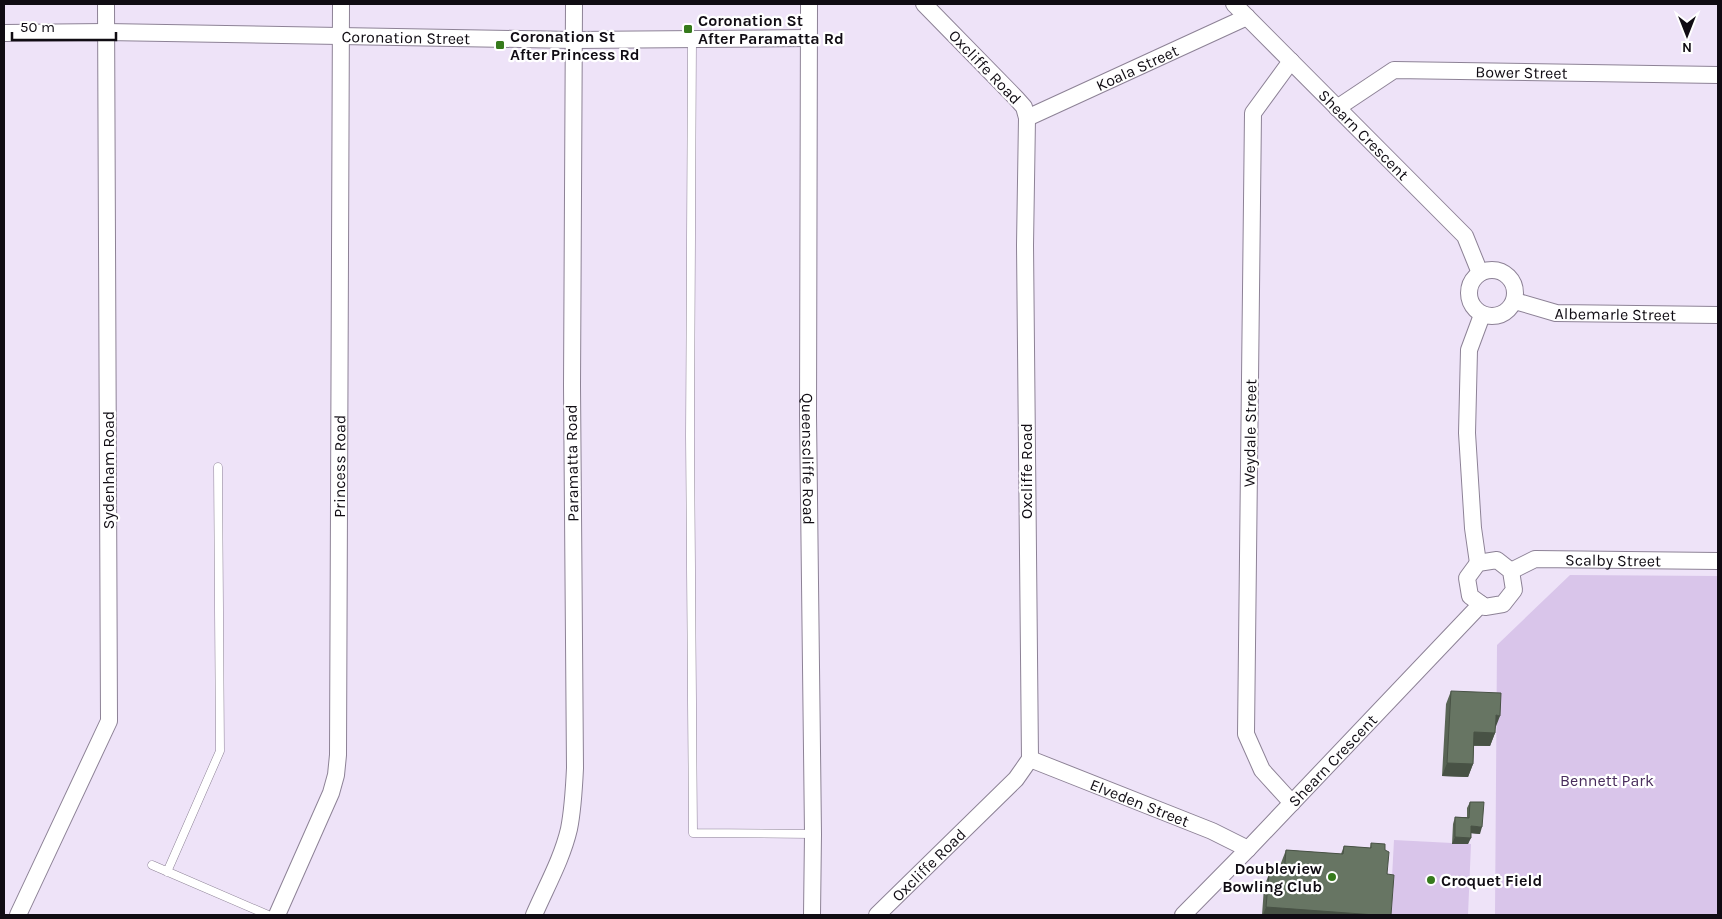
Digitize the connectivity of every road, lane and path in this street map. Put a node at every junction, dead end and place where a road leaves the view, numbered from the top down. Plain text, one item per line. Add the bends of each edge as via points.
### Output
1 (106, 4) edge
2 (341, 4) edge
3 (574, 4) edge
4 (809, 4) edge
5 (924, 4) edge
6 (1234, 4) edge
7 (1247, 17) junction
8 (106, 32) junction
9 (4, 33) edge
10 (341, 37) junction
11 (808, 38) junction
12 (692, 39) junction
13 (574, 40) junction
14 (1291, 61) junction
15 (1718, 75) edge
16 (1337, 108) junction
17 (1027, 118) junction
18 (1480, 273) junction
19 (1515, 301) junction
20 (1482, 315) junction
21 (1718, 315) edge
22 (218, 467) dead end
23 (1718, 561) edge
24 (1478, 563) junction
25 (1511, 571) junction
26 (1481, 604) junction
27 (1030, 759) junction
28 (1292, 803) junction
29 (813, 834) junction
30 (1248, 849) junction
31 (152, 865) dead end
32 (167, 872) junction
33 (18, 915) edge
34 (268, 915) edge
35 (277, 915) edge
36 (534, 915) edge
37 (812, 915) edge
38 (877, 915) edge
39 (1183, 915) edge

1 - 8 street, Sydenham Road
2 - 10 street, Princess Road
3 - 13 street, Paramatta Road
4 - 11 street, Queenscliffe Road
5 - 17 street, Oxcliffe Road via 1016,98 1024,107
6 - 7 street, Shearn Crescent
7 - 14 street, Shearn Crescent
7 - 17 street, Koala Street
8 - 9 street, Coronation Street
8 - 10 street, Coronation Street
8 - 33 street, Sydenham Road via 109,721
10 - 13 street, Coronation Street
10 - 35 street, Princess Road via 338,755 331,793
11 - 12 street, Coronation Street
11 - 29 street, Queenscliffe Road
12 - 13 street, Coronation Street
12 - 29 lane via 690,436 694,833
13 - 36 street, Paramatta Road via 574,787 569,830
14 - 16 street, Shearn Crescent
14 - 28 street, Weydale Street via 1253,113 1246,734 1262,770
15 - 16 street, Bower Street via 1394,70
16 - 18 street, Shearn Crescent via 1465,236
17 - 27 street, Oxcliffe Road via 1025,245
18 - 19 street via 1500,271 1511,279
18 - 20 street via 1468,293 1470,303
19 - 20 street via 1508,311 1499,316
19 - 21 street, Albemarle Street via 1556,313
20 - 24 street via 1469,350 1467,433
22 - 32 lane via 220,751
23 - 25 street, Scalby Street via 1534,559
24 - 25 street via 1496,560
24 - 26 street via 1467,578 1470,596
25 - 26 street via 1514,590 1503,604 1485,607
26 - 28 street, Shearn Crescent
27 - 30 street, Elveden Street via 1212,831
27 - 38 street, Oxcliffe Road via 1016,779
28 - 30 street, Shearn Crescent
29 - 37 street, Queenscliffe Road
30 - 39 street, Shearn Crescent
31 - 32 lane
32 - 34 lane

